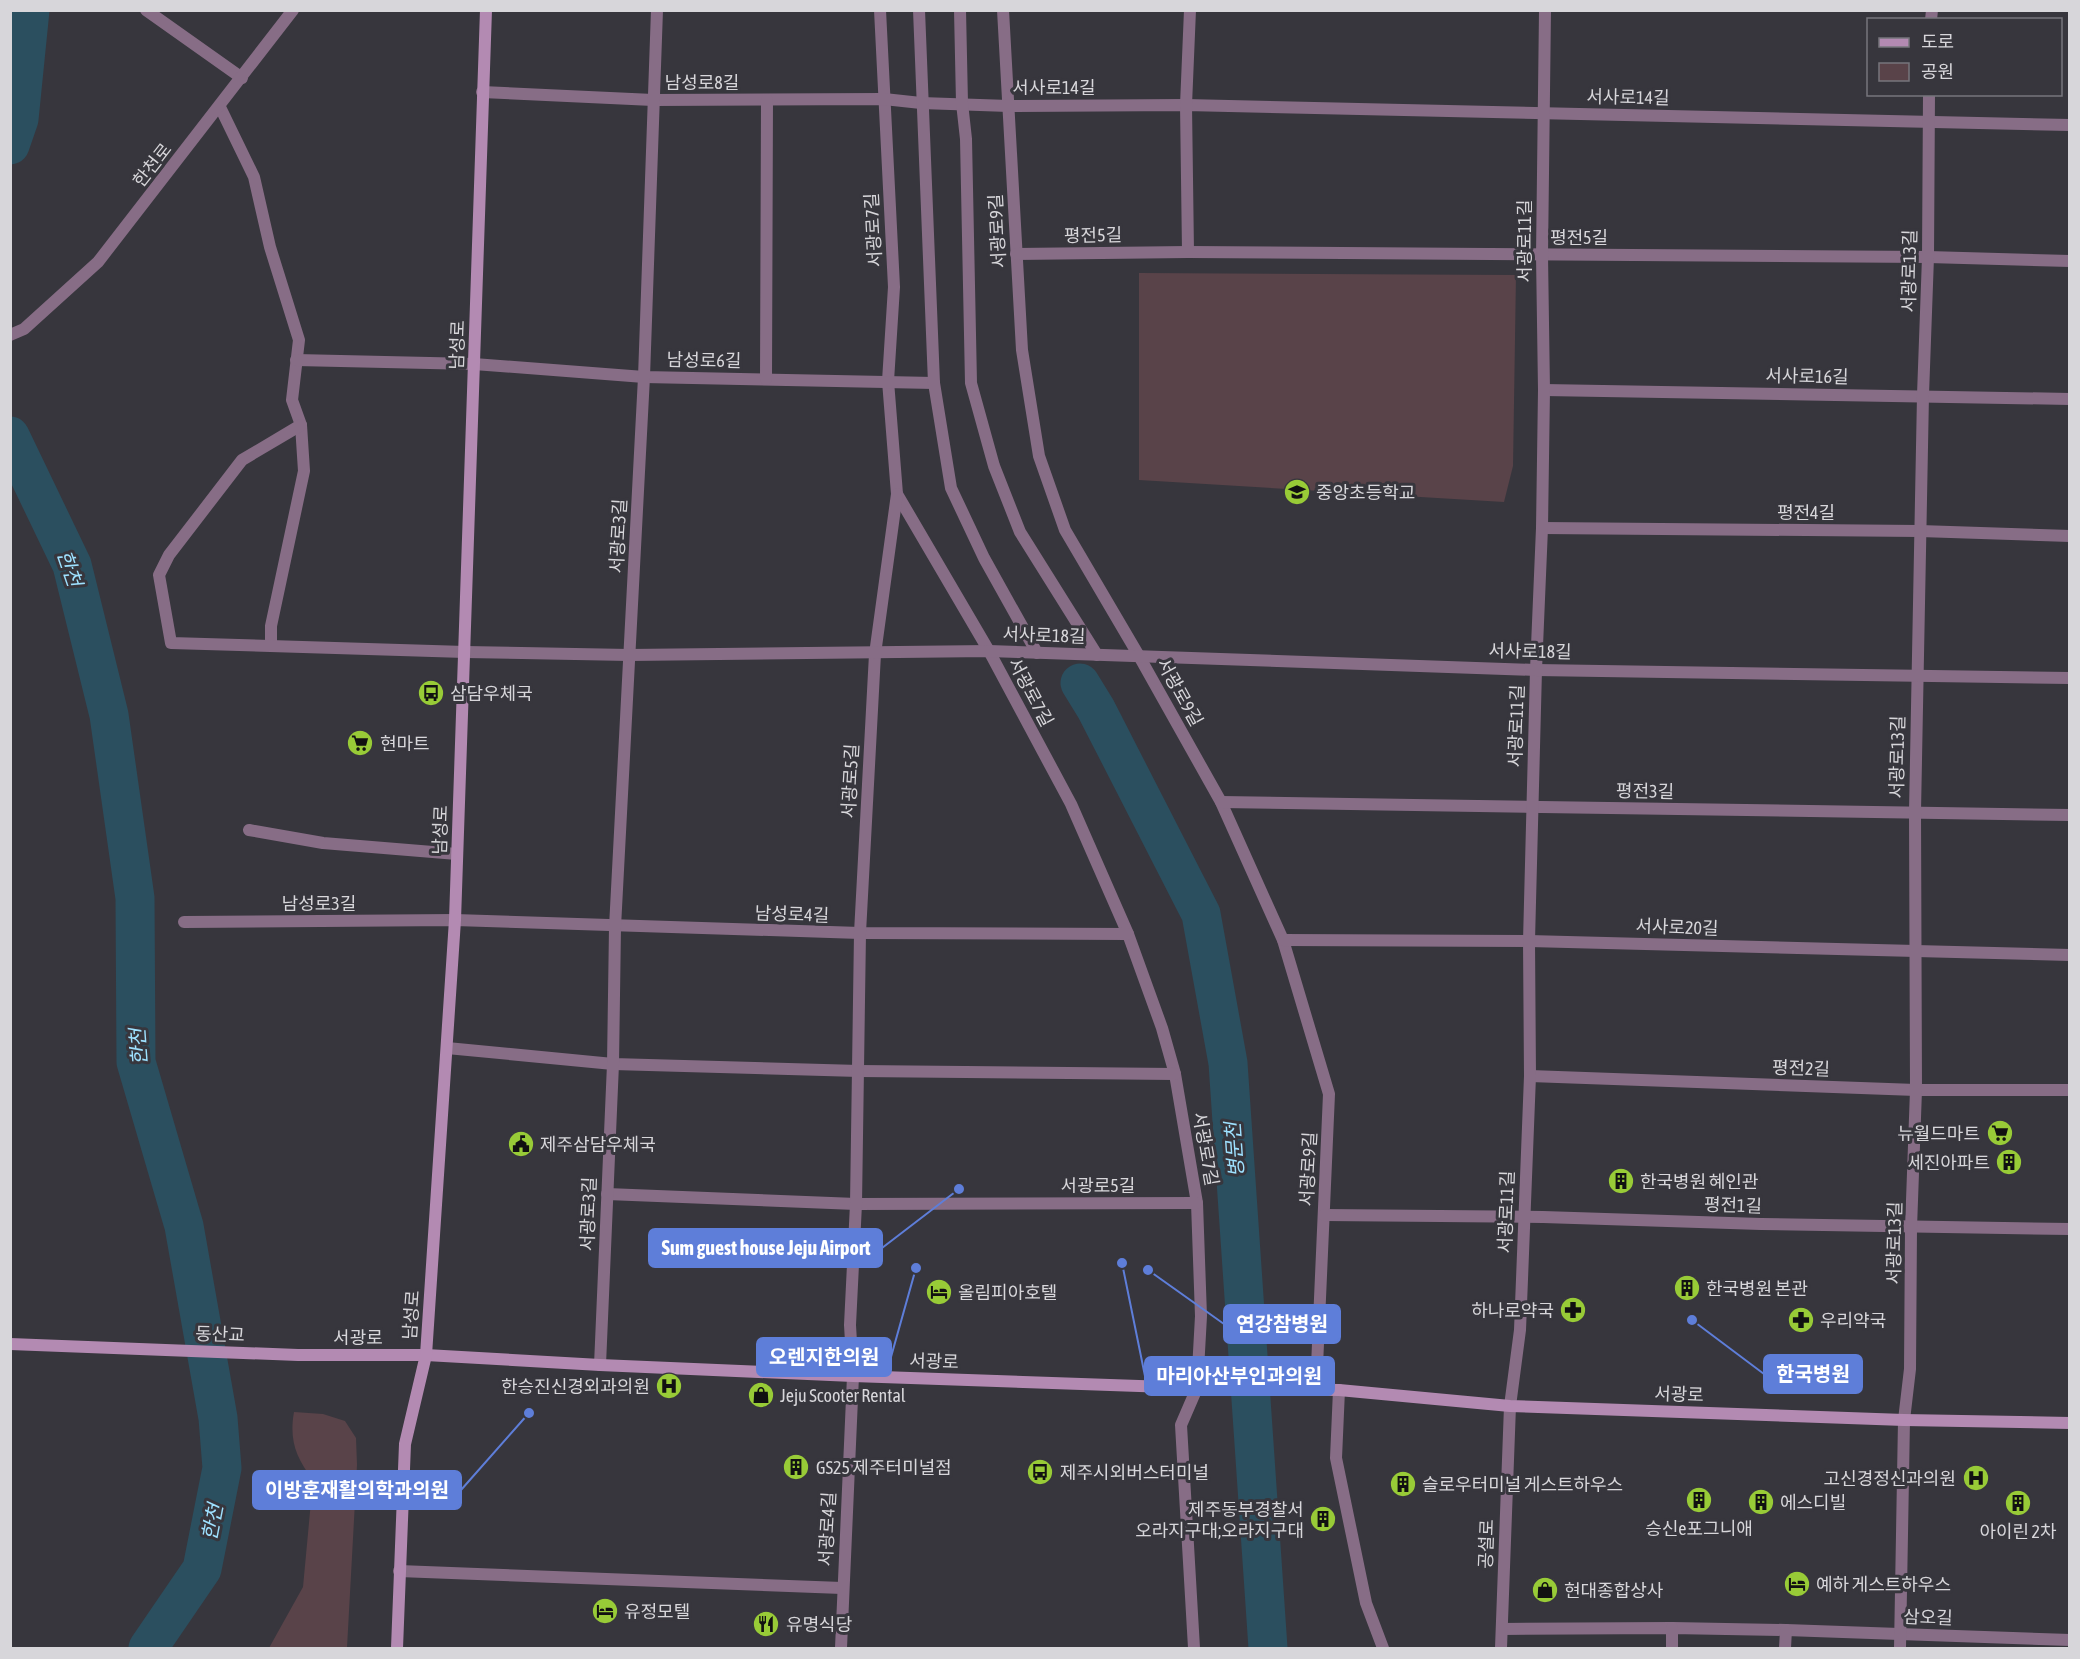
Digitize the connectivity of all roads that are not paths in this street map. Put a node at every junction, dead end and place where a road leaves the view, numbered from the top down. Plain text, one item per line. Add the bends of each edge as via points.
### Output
1 (146, 10) edge
2 (293, 10) edge
3 (486, 10) edge
4 (657, 10) edge
5 (880, 10) edge
6 (919, 10) edge
7 (960, 10) edge
8 (1003, 10) edge
9 (1190, 10) edge
10 (1545, 10) edge
11 (242, 78) junction
12 (483, 92) junction
13 (1929, 96) edge
14 (884, 99) junction
15 (653, 100) junction
16 (767, 100) junction
17 (921, 103) junction
18 (962, 103) junction
19 (1186, 105) junction
20 (1008, 106) junction
21 (220, 107) junction
22 (1542, 113) junction
23 (1928, 123) junction
24 (2070, 125) edge
25 (1188, 252) junction
26 (1016, 254) junction
27 (1542, 255) junction
28 (1928, 257) junction
29 (2070, 261) edge
30 (10, 336) edge
31 (296, 360) junction
32 (474, 364) junction
33 (644, 377) junction
34 (766, 379) junction
35 (888, 381) junction
36 (934, 383) junction
37 (1544, 390) junction
38 (1923, 396) junction
39 (2070, 399) edge
40 (301, 425) junction
41 (897, 494) junction
42 (1542, 528) junction
43 (1920, 531) junction
44 (2070, 536) edge
45 (271, 645) junction
46 (989, 651) junction
47 (465, 652) junction
48 (1037, 653) junction
49 (875, 654) junction
50 (629, 655) junction
51 (1097, 655) junction
52 (1139, 656) junction
53 (1536, 670) junction
54 (1917, 675) junction
55 (2070, 678) edge
56 (1221, 802) junction
57 (1532, 808) junction
58 (1915, 812) junction
59 (2070, 815) edge
60 (249, 830) dead end
61 (457, 854) junction
62 (455, 920) junction
63 (184, 922) dead end
64 (615, 927) junction
65 (860, 933) junction
66 (1128, 934) junction
67 (1283, 940) junction
68 (1529, 941) junction
69 (1915, 952) junction
70 (2070, 955) edge
71 (447, 1048) junction
72 (613, 1064) junction
73 (859, 1071) junction
74 (1175, 1074) junction
75 (1530, 1077) junction
76 (1917, 1090) junction
77 (2070, 1090) edge
78 (607, 1194) junction
79 (1197, 1203) junction
80 (856, 1204) junction
81 (1324, 1215) junction
82 (1523, 1217) junction
83 (1911, 1228) junction
84 (2070, 1229) edge
85 (10, 1344) edge
86 (298, 1355) joint
87 (426, 1355) junction
88 (600, 1365) junction
89 (853, 1376) junction
90 (1197, 1388) junction
91 (1316, 1389) junction
92 (1339, 1390) junction
93 (1510, 1406) junction
94 (1904, 1420) junction
95 (2070, 1424) edge
96 (399, 1571) junction
97 (842, 1588) junction
98 (1672, 1628) junction
99 (1502, 1629) junction
100 (1786, 1630) junction
101 (1900, 1634) junction
102 (2070, 1640) edge
103 (397, 1648) edge
104 (841, 1648) edge
105 (1194, 1648) edge
106 (1383, 1648) edge
107 (1501, 1648) edge
108 (1672, 1648) edge
109 (1785, 1648) edge
110 (1900, 1648) edge

1 - 11 street
2 - 11 street, 한천로
3 - 12 main road, 남성로
4 - 15 street, 서광로3길
5 - 14 street, 서광로7길
6 - 17 street
7 - 18 street
8 - 20 street, 서광로9길
9 - 19 street
10 - 22 street, 서광로11길
11 - 21 street, 한천로
12 - 15 street, 남성로8길
12 - 32 main road, 남성로
13 - 23 street, 서광로13길
14 - 16 street, 남성로8길
14 - 17 street, 남성로8길
14 - 35 street, 서광로7길 via 894,287
15 - 16 street, 남성로8길
15 - 33 street, 서광로3길
16 - 34 street
17 - 18 street, 서사로14길
17 - 36 street
18 - 20 street, 서사로14길
18 - 51 street via 971,383 994,466 1020,532
19 - 20 street, 서사로14길
19 - 22 street, 서사로14길
19 - 25 street
20 - 26 street, 서광로9길
21 - 30 street, 한천로 via 98,262 24,329
21 - 31 street via 254,177 270,247 299,340
22 - 23 street, 서사로14길
22 - 27 street, 서광로11길
23 - 24 street, 서사로14길
23 - 28 street, 서광로13길
25 - 26 street, 평전5길
25 - 27 street, 평전5길
26 - 52 street, 서광로9길 via 1022,350 1039,456 1065,530
27 - 28 street, 평전5길
27 - 37 street, 서광로11길
28 - 29 street, 평전5길
28 - 38 street, 서광로13길
31 - 32 street, 남성로6길
31 - 40 street via 292,400
32 - 33 street, 남성로6길
32 - 47 main road, 남성로
33 - 34 street, 남성로6길
33 - 50 street, 서광로3길
34 - 35 street, 남성로6길
35 - 36 street, 남성로6길
35 - 41 street, 서광로7길
36 - 48 street via 951,488 984,558
37 - 38 street, 서사로16길
37 - 42 street, 서광로11길
38 - 39 street, 서사로16길
38 - 43 street, 서광로13길
40 - 45 street via 304,471 271,626
40 - 45 street via 242,460 169,555 159,575 171,643
41 - 46 street, 서광로7길
41 - 49 street, 서광로5길
42 - 43 street, 평전4길
42 - 53 street, 서광로11길
43 - 44 street, 평전4길
43 - 54 street, 서광로13길
45 - 47 street
46 - 48 street, 서사로18길
46 - 49 street
46 - 66 street, 서광로7길 via 1071,804
47 - 50 street
47 - 61 main road, 남성로
48 - 51 street, 서사로18길
49 - 50 street
49 - 65 street, 서광로5길
50 - 64 street, 서광로3길
51 - 52 street, 서사로18길
52 - 53 street, 서사로18길
52 - 56 street, 서광로9길
53 - 54 street, 서사로18길
53 - 57 street, 서광로11길
54 - 55 street, 서사로18길
54 - 58 street, 서광로13길
56 - 57 street, 평전3길
56 - 67 street, 서광로9길
57 - 58 street, 평전3길
57 - 68 street, 서광로11길
58 - 59 street, 평전3길
58 - 69 street, 서광로13길
60 - 61 street via 323,843
61 - 62 main road, 남성로
62 - 63 street, 남성로3길
62 - 64 street, 남성로4길
62 - 71 main road, 남성로
64 - 65 street, 남성로4길
64 - 72 street, 서광로3길
65 - 66 street, 남성로4길
65 - 73 street, 서광로5길
66 - 74 street, 서광로7길
67 - 68 street, 서사로20길
67 - 81 street, 서광로9길 via 1329,1094
68 - 69 street, 서사로20길
68 - 75 street, 서광로11길
69 - 70 street, 서사로20길
69 - 76 street, 서광로13길
71 - 72 street
71 - 87 main road, 남성로
72 - 73 street
72 - 78 street, 서광로3길
73 - 74 street
73 - 80 street, 서광로5길
74 - 79 street, 서광로7길
75 - 76 street, 평전2길
75 - 82 street, 서광로11길
76 - 77 street, 평전2길
76 - 83 street, 서광로13길
78 - 80 street
78 - 88 street, 서광로3길
79 - 80 street, 서광로5길
79 - 90 street, 서광로7길 via 1201,1316
80 - 89 street, 서광로5길 via 850,1325
81 - 82 street, 평전1길
81 - 91 street, 서광로9길
82 - 83 street, 평전1길
82 - 93 street, 서광로11길 via 1520,1330
83 - 84 street, 평전1길
83 - 94 street, 서광로13길 via 1910,1369
85 - 86 main road, 동산교
86 - 87 main road, 서광로
87 - 88 main road, 서광로
87 - 96 main road, 남성로 via 405,1444
88 - 89 main road, 서광로
89 - 90 main road, 서광로
89 - 97 street, 서광로4길
90 - 91 main road, 서광로
90 - 105 street via 1181,1425
91 - 92 main road, 서광로
92 - 93 main road, 서광로
92 - 106 street via 1336,1458 1366,1603
93 - 94 main road, 서광로
93 - 99 street, 공설로
94 - 95 main road, 서광로
94 - 101 street, 서광로13길
96 - 97 street
96 - 103 main road, 남성로
97 - 104 street, 서광로4길
98 - 99 street, 삼오길
98 - 100 street, 삼오길
98 - 108 street
99 - 107 street, 공설로
100 - 101 street, 삼오길
100 - 109 street
101 - 102 street, 삼오길
101 - 110 street, 서광로13길

